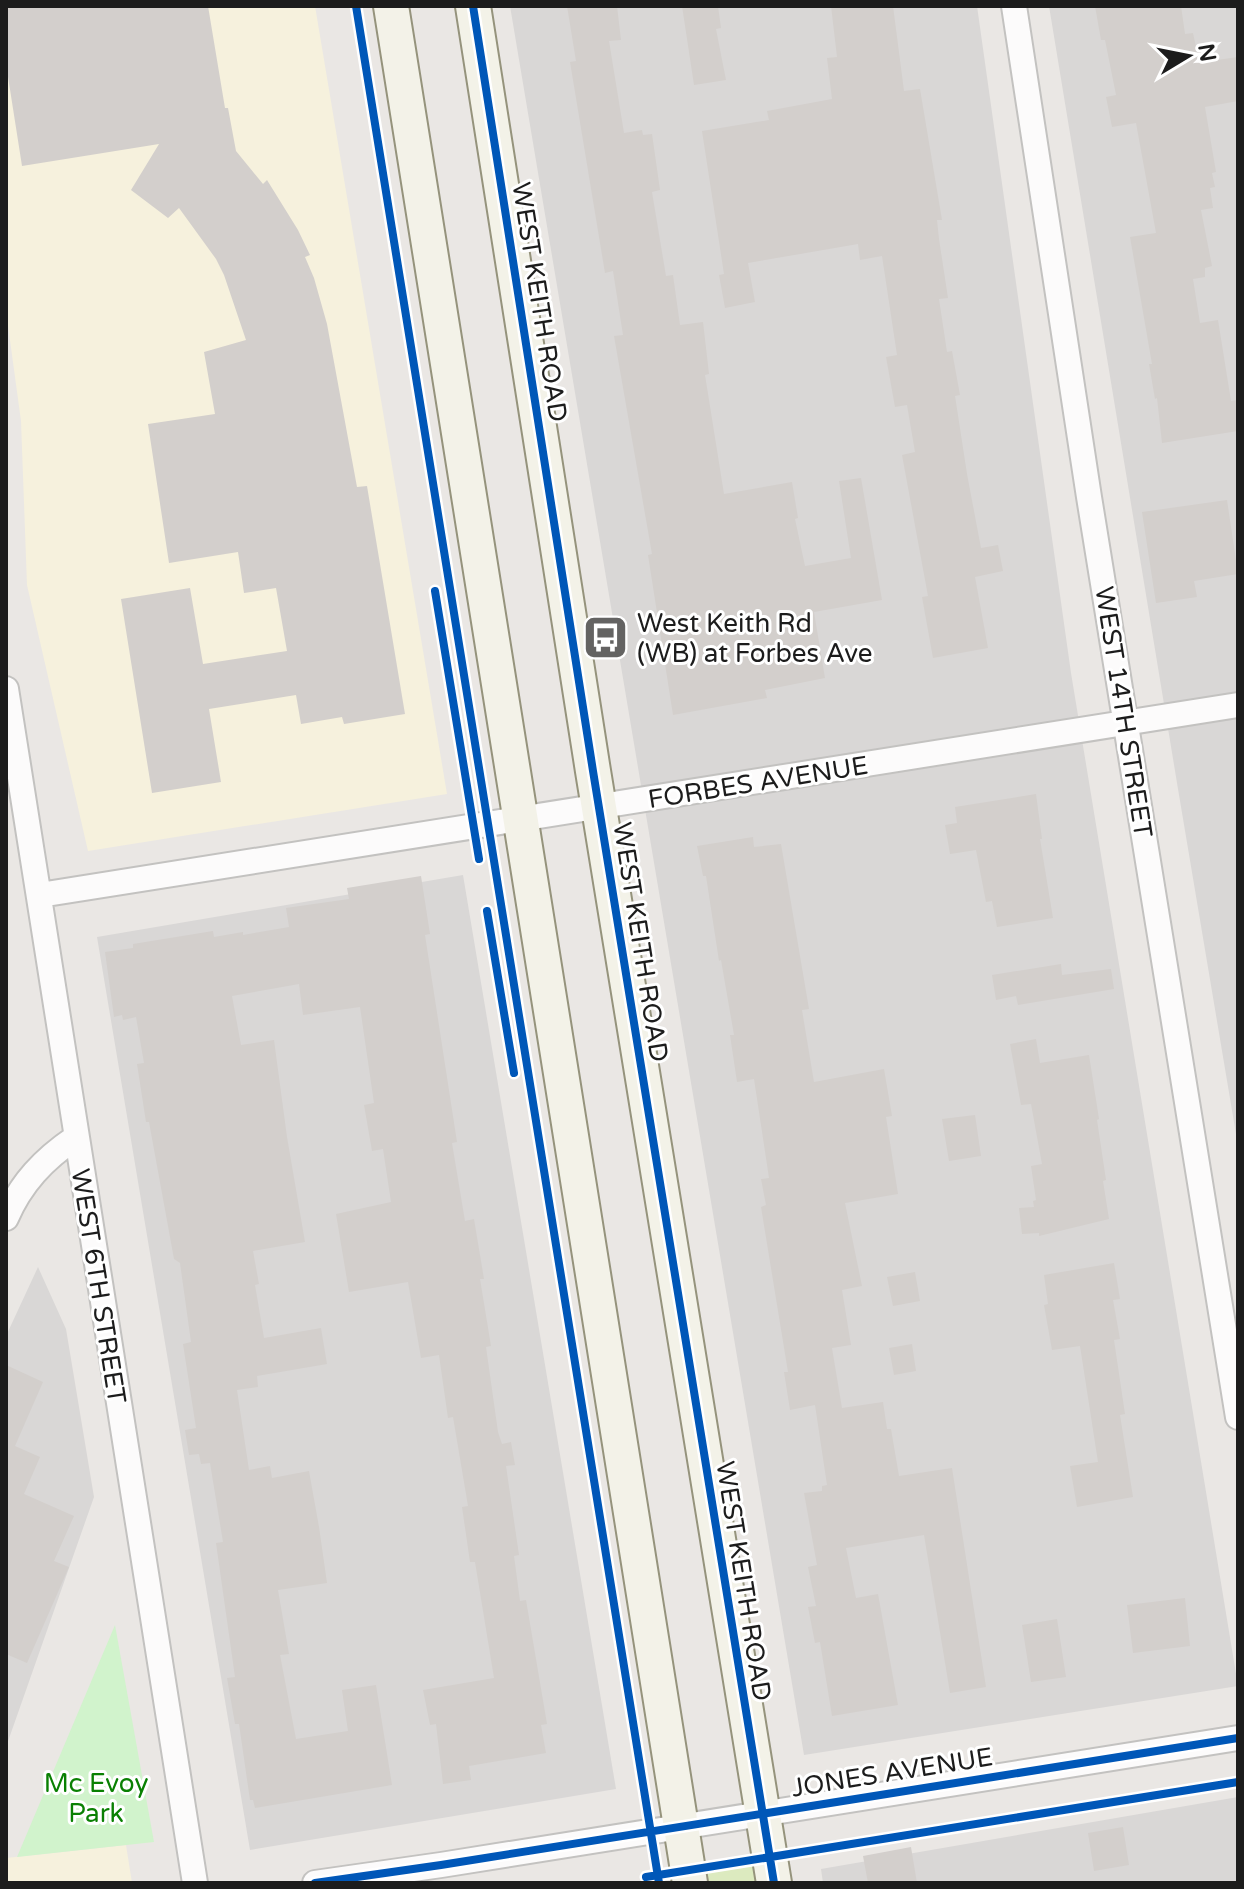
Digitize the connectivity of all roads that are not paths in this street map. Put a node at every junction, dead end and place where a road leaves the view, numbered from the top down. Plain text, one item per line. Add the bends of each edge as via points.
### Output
1 (391, 6) edge
2 (473, 6) edge
3 (1014, 6) edge
4 (6, 689) edge
5 (1238, 705) edge
6 (1127, 724) junction
7 (599, 807) junction
8 (521, 819) junction
9 (40, 895) junction
10 (75, 1138) junction
11 (6, 1218) edge
12 (1238, 1417) edge
13 (1238, 1738) edge
14 (762, 1813) junction
15 (681, 1825) junction
16 (195, 1883) edge
17 (315, 1883) edge
18 (690, 1883) edge
19 (774, 1883) edge

1 - 8 main road
2 - 7 main road, WEST KEITH ROAD
3 - 6 street, WEST 14TH STREET
4 - 9 street, WEST 6TH STREET
5 - 6 street, FORBES AVENUE
6 - 7 street, FORBES AVENUE
6 - 12 street, WEST 14TH STREET
7 - 8 street, FORBES AVENUE
7 - 14 main road, WEST KEITH ROAD
8 - 9 street, FORBES AVENUE
8 - 15 main road
9 - 10 street, WEST 6TH STREET
10 - 11 street via 49,1156 15,1197
10 - 16 street, WEST 6TH STREET
13 - 14 street, JONES AVENUE
14 - 15 street, JONES AVENUE
14 - 19 main road, WEST KEITH ROAD
15 - 17 street, JONES AVENUE
15 - 18 main road

